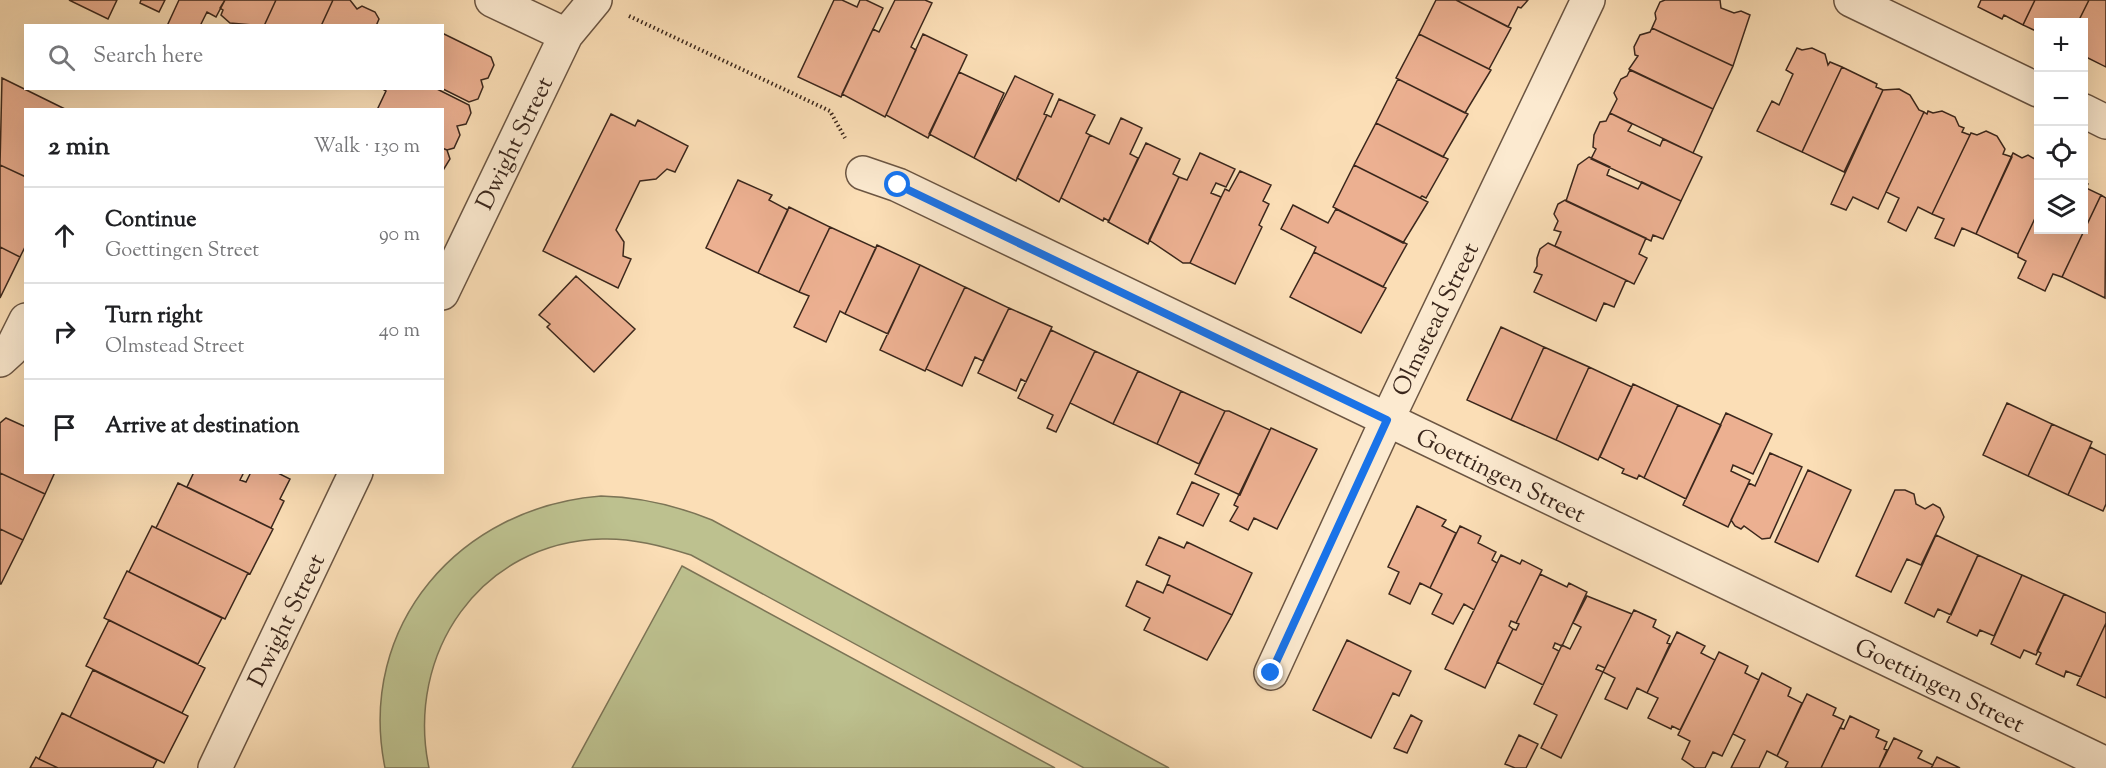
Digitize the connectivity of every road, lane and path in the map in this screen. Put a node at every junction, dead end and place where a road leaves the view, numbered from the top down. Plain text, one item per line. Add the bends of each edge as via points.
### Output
1 (492, 0) edge
2 (595, 0) edge
3 (1588, 0) edge
4 (1851, 0) edge
5 (628, 15) dead end
6 (566, 35) junction
7 (2034, 88) edge
8 (830, 111) dead end
9 (2088, 113) edge
10 (2106, 122) edge
11 (863, 173) dead end
12 (444, 289) edge
13 (24, 324) edge
14 (0, 360) edge
15 (1387, 420) junction
16 (355, 474) edge
17 (1271, 673) dead end
18 (2106, 764) edge
19 (215, 768) edge

1 - 6 street
2 - 6 street, Dwight Street
3 - 15 street, Olmstead Street
4 - 7 street
5 - 8 path
6 - 12 street, Dwight Street
9 - 10 street
11 - 15 street, Goettingen Street via 898,185
13 - 14 street via 11,350
15 - 17 street, Olmstead Street
15 - 18 street, Goettingen Street
16 - 19 street, Dwight Street

